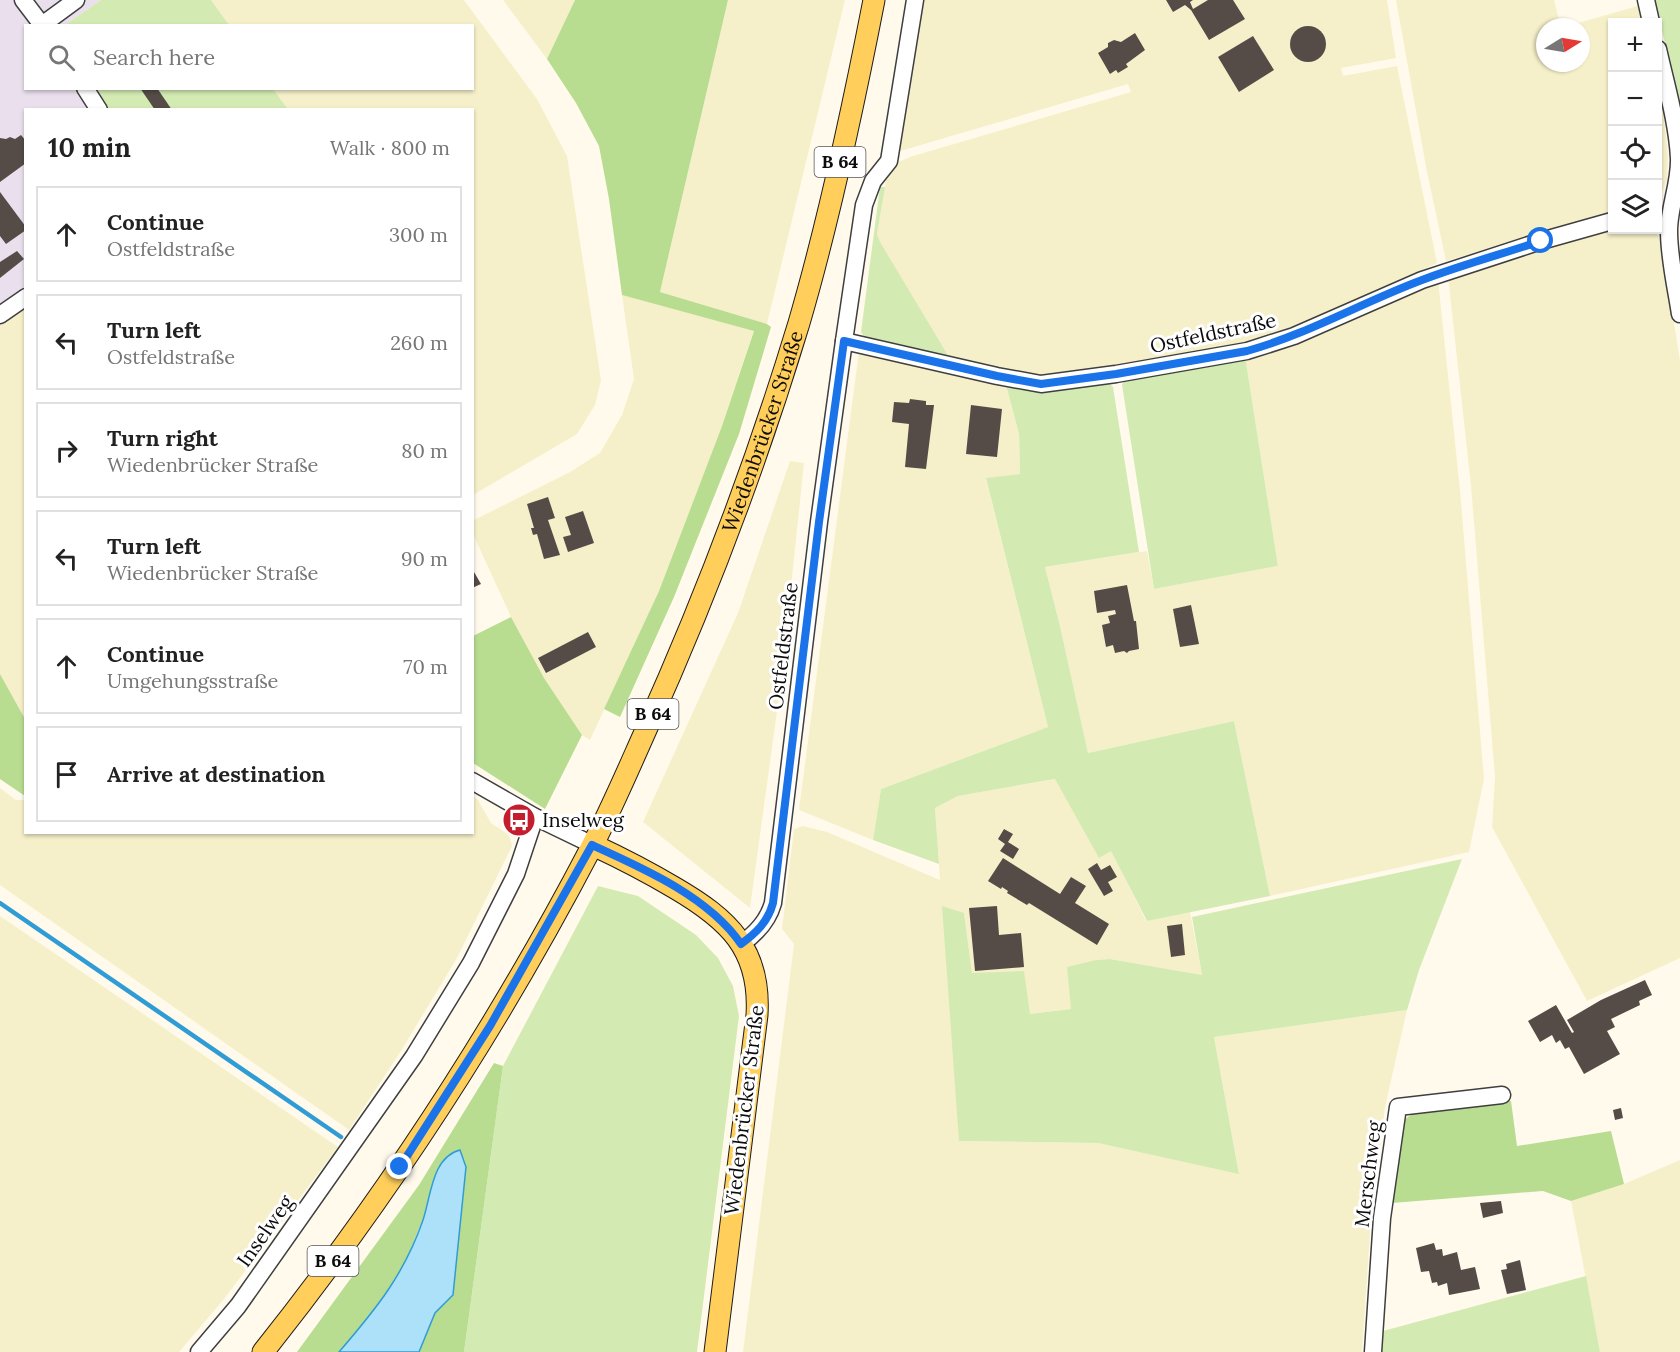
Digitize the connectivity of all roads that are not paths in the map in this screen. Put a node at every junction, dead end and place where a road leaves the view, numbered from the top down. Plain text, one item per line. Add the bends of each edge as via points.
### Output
1 (23, 0) edge
2 (76, 0) edge
3 (874, 0) edge
4 (915, 0) edge
5 (1646, 0) edge
6 (1650, 18) edge
7 (41, 24) edge
8 (43, 24) edge
9 (1662, 66) edge
10 (86, 90) edge
11 (98, 108) edge
12 (1664, 206) edge
13 (1608, 222) edge
14 (1663, 227) edge
15 (24, 298) edge
16 (1680, 314) edge
17 (0, 315) edge
18 (844, 341) junction
19 (474, 782) edge
20 (535, 817) junction
21 (592, 845) junction
22 (741, 944) junction
23 (1502, 1095) dead end
24 (200, 1352) edge
25 (263, 1352) edge
26 (715, 1352) edge
27 (1373, 1352) edge

1 - 7 street
2 - 8 street
3 - 21 main road, Wiedenbrücker Straße / B 64 via 816,258 760,440 682,651
4 - 18 street, Ostfeldstraße via 889,161 873,182 864,205
5 - 6 street
9 - 12 street via 1676,126 1679,160 1676,187
10 - 11 street
12 - 14 street
13 - 18 street, Ostfeldstraße via 1422,280 1268,345 1116,374 1041,384
14 - 16 street
15 - 17 street
18 - 22 street, Ostfeldstraße via 773,903 762,926
19 - 20 street
20 - 21 street
20 - 24 street, Inselweg via 516,874 471,963 414,1056 238,1306
21 - 22 main road, Wiedenbrücker Straße via 699,902 725,922
21 - 25 main road, Wiedenbrücker Straße / B 64 via 490,1026 400,1167
22 - 26 main road, Wiedenbrücker Straße via 755,975 758,1008
23 - 27 street, Merschweg via 1398,1107 1382,1218

